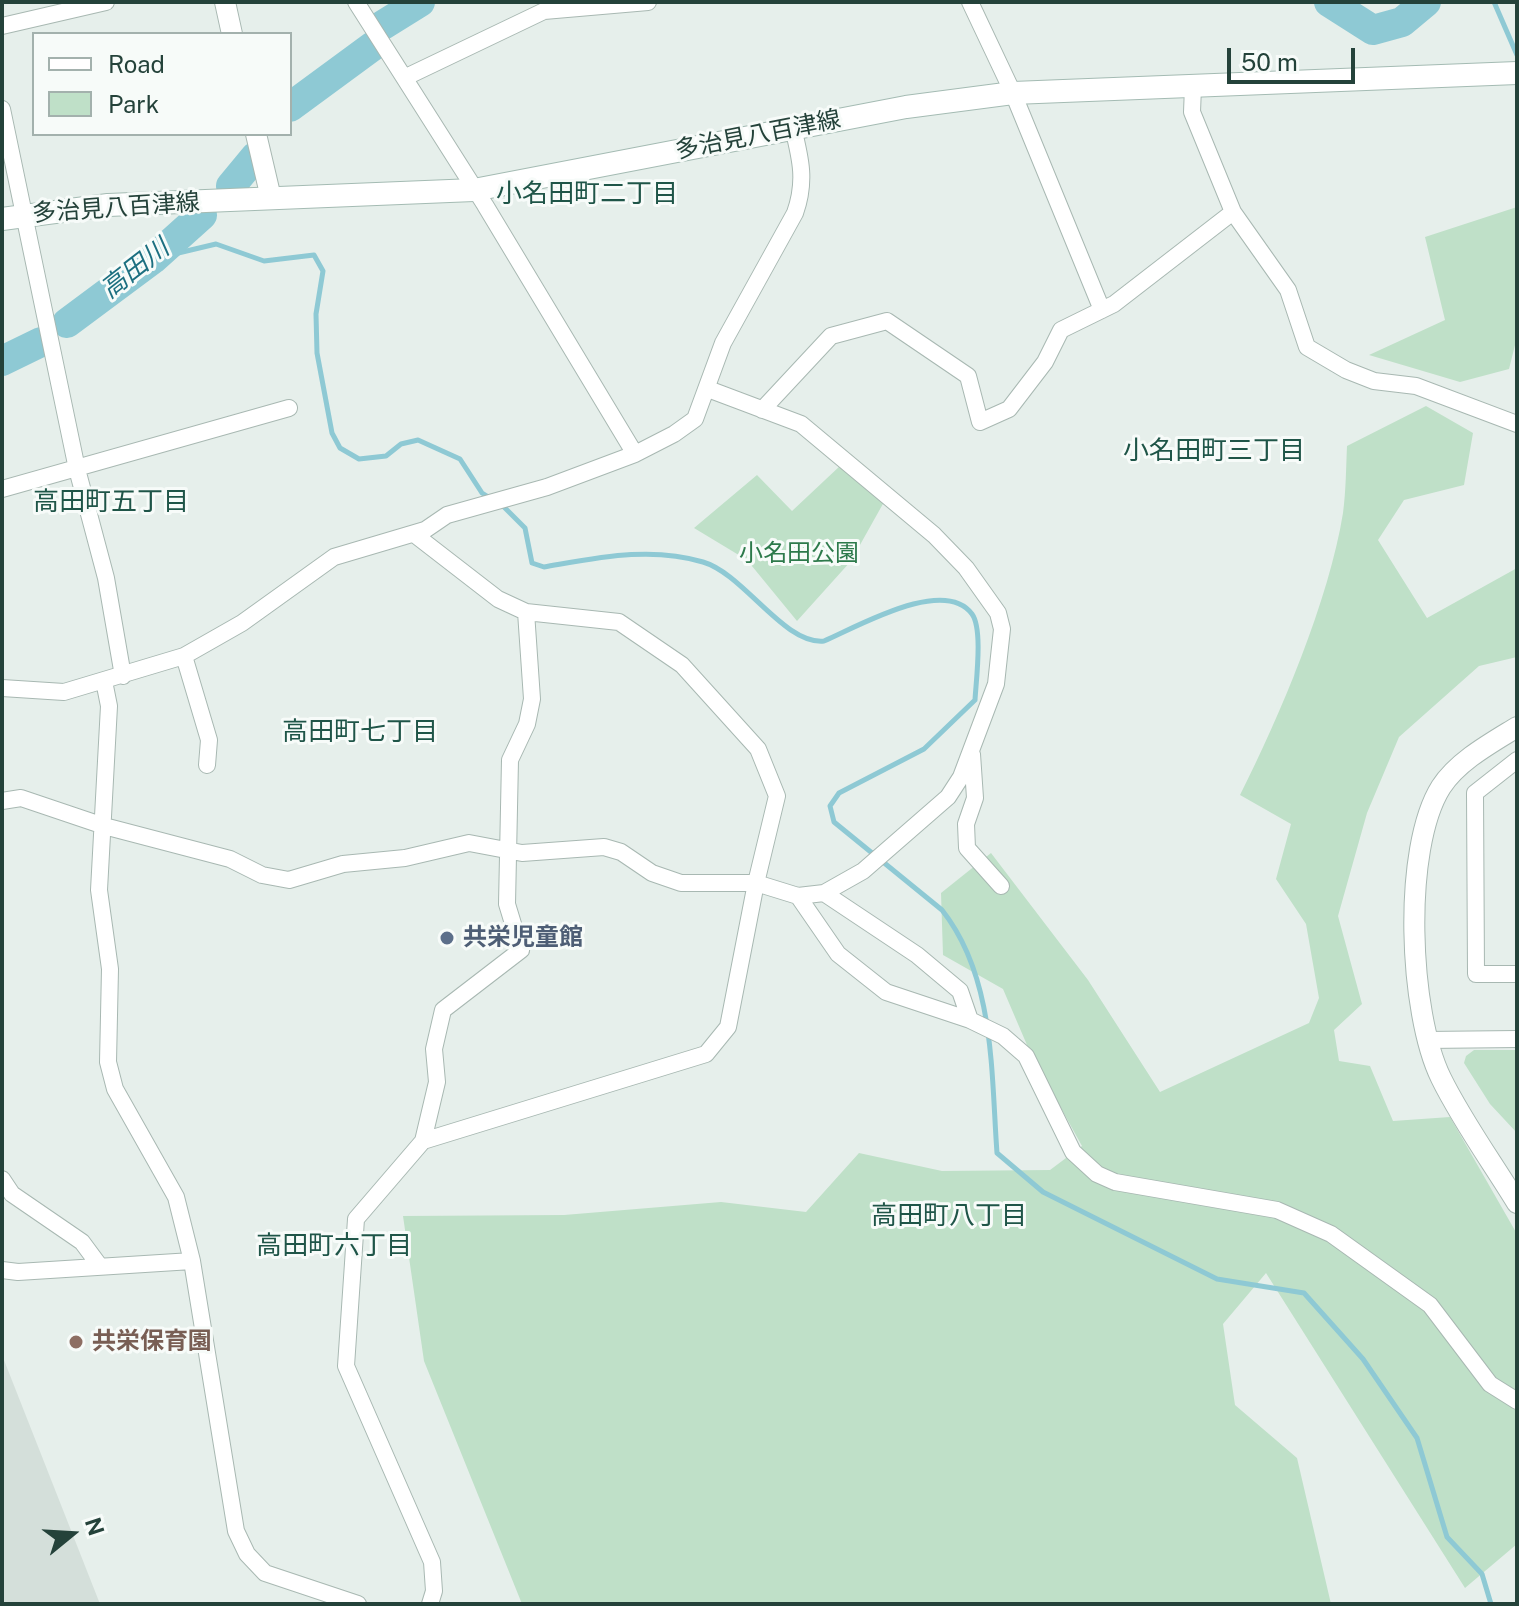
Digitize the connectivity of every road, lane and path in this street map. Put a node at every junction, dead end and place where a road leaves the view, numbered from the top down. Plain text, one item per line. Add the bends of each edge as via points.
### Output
1 (106, 2) edge
2 (225, 2) edge
3 (356, 2) edge
4 (648, 2) edge
5 (970, 2) edge
6 (2, 26) edge
7 (232, 32) edge
8 (1517, 73) edge
9 (406, 77) junction
10 (1193, 87) junction
11 (1013, 93) junction
12 (2, 109) edge
13 (793, 128) junction
14 (256, 136) edge
15 (474, 190) junction
16 (271, 198) junction
17 (1233, 212) junction
18 (13, 217) edge
19 (1102, 310) junction
20 (708, 389) junction
21 (289, 408) dead end
22 (762, 410) junction
23 (1517, 424) edge
24 (635, 454) junction
25 (77, 469) junction
26 (2, 489) edge
27 (414, 534) junction
28 (526, 612) junction
29 (184, 656) junction
30 (123, 676) junction
31 (104, 681) junction
32 (2, 688) edge
33 (1517, 727) edge
34 (972, 752) junction
35 (1517, 760) edge
36 (207, 765) dead end
37 (2, 801) edge
38 (104, 826) junction
39 (511, 852) junction
40 (756, 883) junction
41 (1001, 886) dead end
42 (824, 893) junction
43 (798, 896) junction
44 (1517, 974) edge
45 (973, 1022) junction
46 (1517, 1039) edge
47 (1426, 1040) junction
48 (423, 1141) junction
49 (2, 1179) edge
50 (1517, 1203) edge
51 (192, 1261) junction
52 (99, 1265) junction
53 (2, 1270) edge
54 (1517, 1401) edge
55 (358, 1604) edge
56 (430, 1604) edge

1 - 6 street
2 - 7 street
3 - 9 street
4 - 9 street via 544,11
5 - 11 street
8 - 10 main road, 多治見八百津線
9 - 15 street
10 - 11 main road, 多治見八百津線
10 - 17 street via 1192,112
11 - 13 main road, 多治見八百津線
11 - 19 street
12 - 18 street
13 - 15 main road, 多治見八百津線
13 - 20 street via 804,170 802,192 723,343
14 - 16 street
15 - 16 main road, 多治見八百津線
15 - 24 street
16 - 18 main road, 多治見八百津線 via 108,205
17 - 19 street
17 - 23 street via 1288,290 1307,347 1335,367 1374,381 1416,386
18 - 25 street
19 - 22 street via 1061,330 1045,362 1009,409 980,422 968,376 887,321 831,336
20 - 22 street
20 - 24 street via 695,419
21 - 25 street
22 - 34 street via 801,424 934,535 998,613 1002,629 996,684
24 - 27 street via 447,515
25 - 26 street
25 - 30 street via 106,578
27 - 28 street via 498,599
27 - 29 street via 334,557 242,623
28 - 39 street via 532,699 510,760
28 - 40 street via 619,622 682,665 758,749 777,796
29 - 30 street
29 - 36 street via 209,740
30 - 31 street
31 - 32 street via 64,692
31 - 38 street via 109,706
33 - 47 street via 1480,749 1442,786 1423,827 1417,862 1417,987
34 - 41 street via 975,798 966,824 967,848
34 - 42 street via 948,797 869,866
35 - 44 street via 1475,793 1476,974
37 - 38 street via 21,798
38 - 39 street via 289,880 343,864 405,858 469,843
38 - 51 street via 99,890 110,969 108,1062 115,1089 176,1197
39 - 40 street via 604,847 681,883
39 - 48 street via 507,904 521,950 443,1010 434,1049 437,1082
40 - 43 street
40 - 48 street via 728,1027 706,1054
42 - 43 street
42 - 45 street via 917,955 960,991
43 - 45 street via 838,954 886,992
45 - 54 street via 1026,1056 1073,1152 1097,1174 1115,1182 1277,1210 1331,1234 1430,1305 1490,1384
46 - 47 street
47 - 50 street via 1441,1078
48 - 56 street via 356,1219 346,1366 432,1562
49 - 52 street via 12,1194 82,1242
51 - 52 street
51 - 55 street via 236,1531 247,1554 265,1573
52 - 53 street

